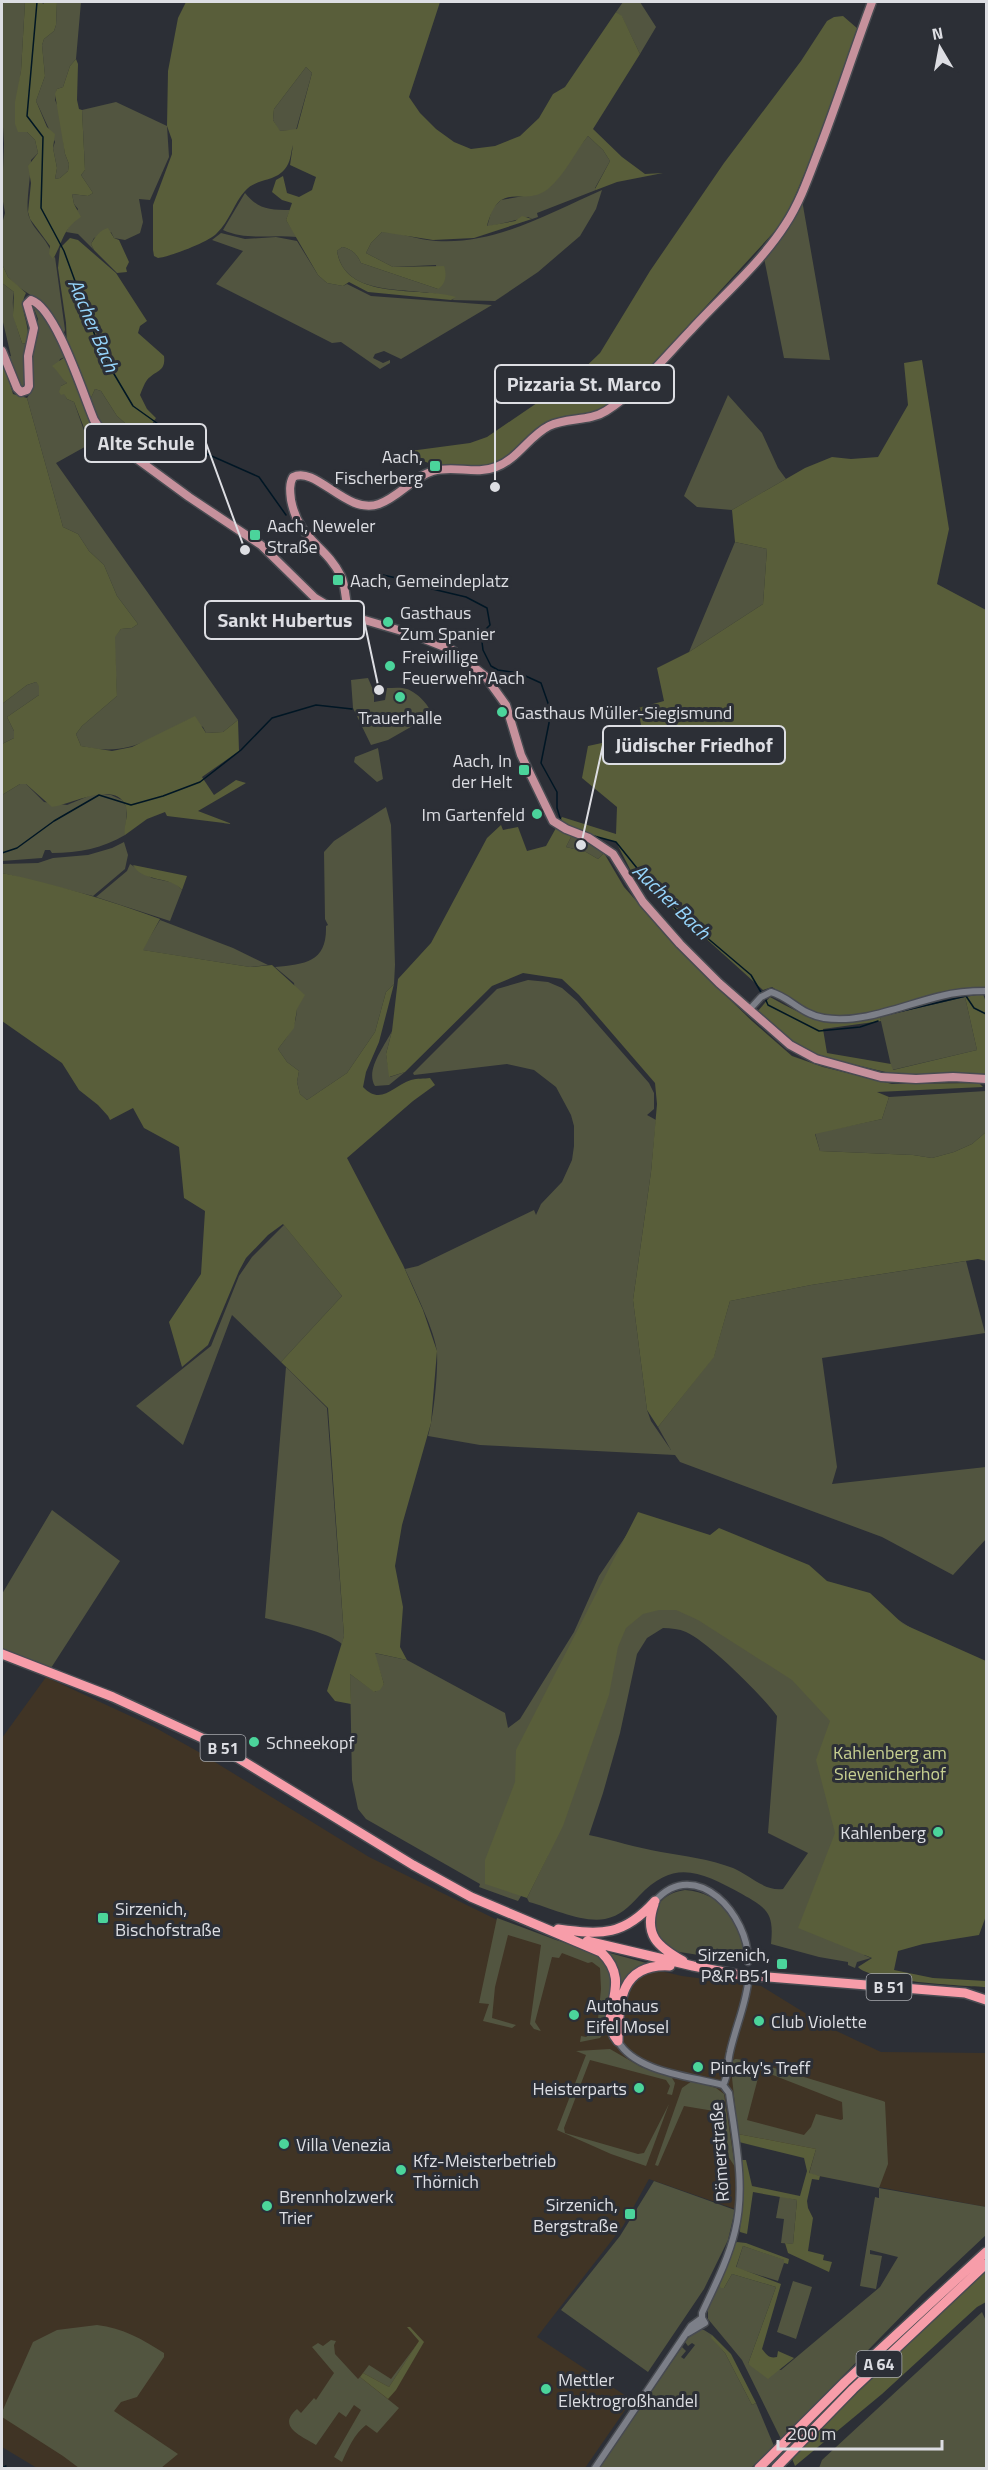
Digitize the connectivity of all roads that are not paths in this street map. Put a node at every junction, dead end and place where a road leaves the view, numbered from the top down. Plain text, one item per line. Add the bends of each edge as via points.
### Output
1 (872, 2) edge
2 (2, 351) edge
3 (348, 610) junction
4 (987, 991) edge
5 (749, 1010) junction
6 (987, 1079) edge
7 (2, 1654) edge
8 (655, 1901) junction
9 (541, 1926) junction
10 (570, 1937) junction
11 (748, 1962) dead end
12 (693, 1966) junction
13 (752, 1979) junction
14 (965, 1993) junction
15 (987, 1995) edge
16 (987, 2000) edge
17 (618, 2041) junction
18 (723, 2085) junction
19 (987, 2252) edge
20 (987, 2264) edge
21 (595, 2469) edge
22 (759, 2469) edge
23 (776, 2469) edge

1 - 3 main road via 826,134 784,226 643,379 605,411 547,427 497,467 434,471 377,505 354,504 309,478 293,477 291,498 298,522 339,572
2 - 3 main road via 18,390 27,390 34,328 27,304 30,300 36,302 55,326 91,414 106,436 261,545 310,594 335,610
3 - 5 main road via 356,619 452,650 479,670 506,705 521,756 549,816 613,854 651,912
4 - 5 street via 942,995 843,1019 813,1016 776,993 764,995
5 - 6 main road via 790,1046 816,1059 897,1079
7 - 9 highway, B 51 via 112,1697 215,1744 412,1865 471,1897
8 - 9 highway via 628,1924 602,1933
8 - 11 street via 665,1891 683,1885 713,1893 740,1923
8 - 12 highway via 650,1928 657,1943
9 - 10 highway, B 51
10 - 12 highway, B 51
10 - 17 highway via 601,1952 614,1968 616,1984 610,2016
12 - 13 highway, B 51, bridge
12 - 17 highway via 651,1966 636,1972 626,1985 619,2011
13 - 14 highway, B 51
13 - 18 street, Römerstraße
14 - 15 main road, B 51
14 - 16 highway
17 - 18 street via 628,2054 645,2065
18 - 21 street, Römerstraße via 729,2091 738,2169 733,2238 702,2313 704,2321 694,2323
19 - 22 highway, A 64 via 844,2382
20 - 23 highway, A 64 via 853,2389

